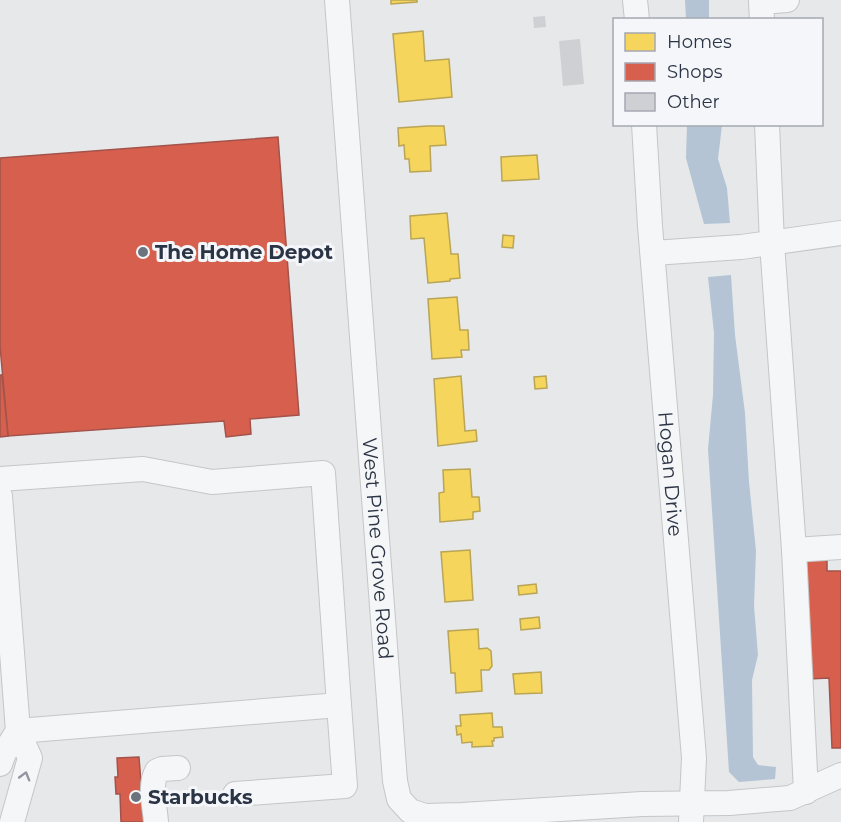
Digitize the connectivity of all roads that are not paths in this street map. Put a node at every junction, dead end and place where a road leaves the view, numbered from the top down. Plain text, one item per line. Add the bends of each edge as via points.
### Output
1 (337, 0) edge
2 (636, 0) edge
3 (787, 0) edge
4 (637, 18) edge
5 (762, 18) edge
6 (644, 126) edge
7 (767, 126) edge
8 (841, 232) edge
9 (772, 243) junction
10 (653, 253) junction
11 (0, 479) edge
12 (0, 496) edge
13 (841, 547) edge
14 (794, 550) junction
15 (339, 705) junction
16 (18, 731) junction
17 (0, 764) edge
18 (178, 768) dead end
19 (841, 776) edge
20 (806, 792) junction
21 (236, 794) dead end
22 (692, 813) edge
23 (12, 822) edge
24 (156, 822) edge

1 - 22 street, West Pine Grove Road via 399,799 410,811 425,816 642,804
2 - 4 street
3 - 5 street via 761,2
6 - 10 street, Hogan Drive
7 - 9 street
8 - 9 street
9 - 10 street
9 - 14 street
10 - 22 street, Hogan Drive via 694,758
11 - 15 street via 143,469 212,482 323,473
12 - 16 street
13 - 14 street
14 - 20 street
15 - 16 street
15 - 21 street via 345,786
16 - 17 street
23 -> 16 street via 30,758
18 - 24 street via 162,769 154,776
19 - 20 street
20 - 22 street via 790,798

